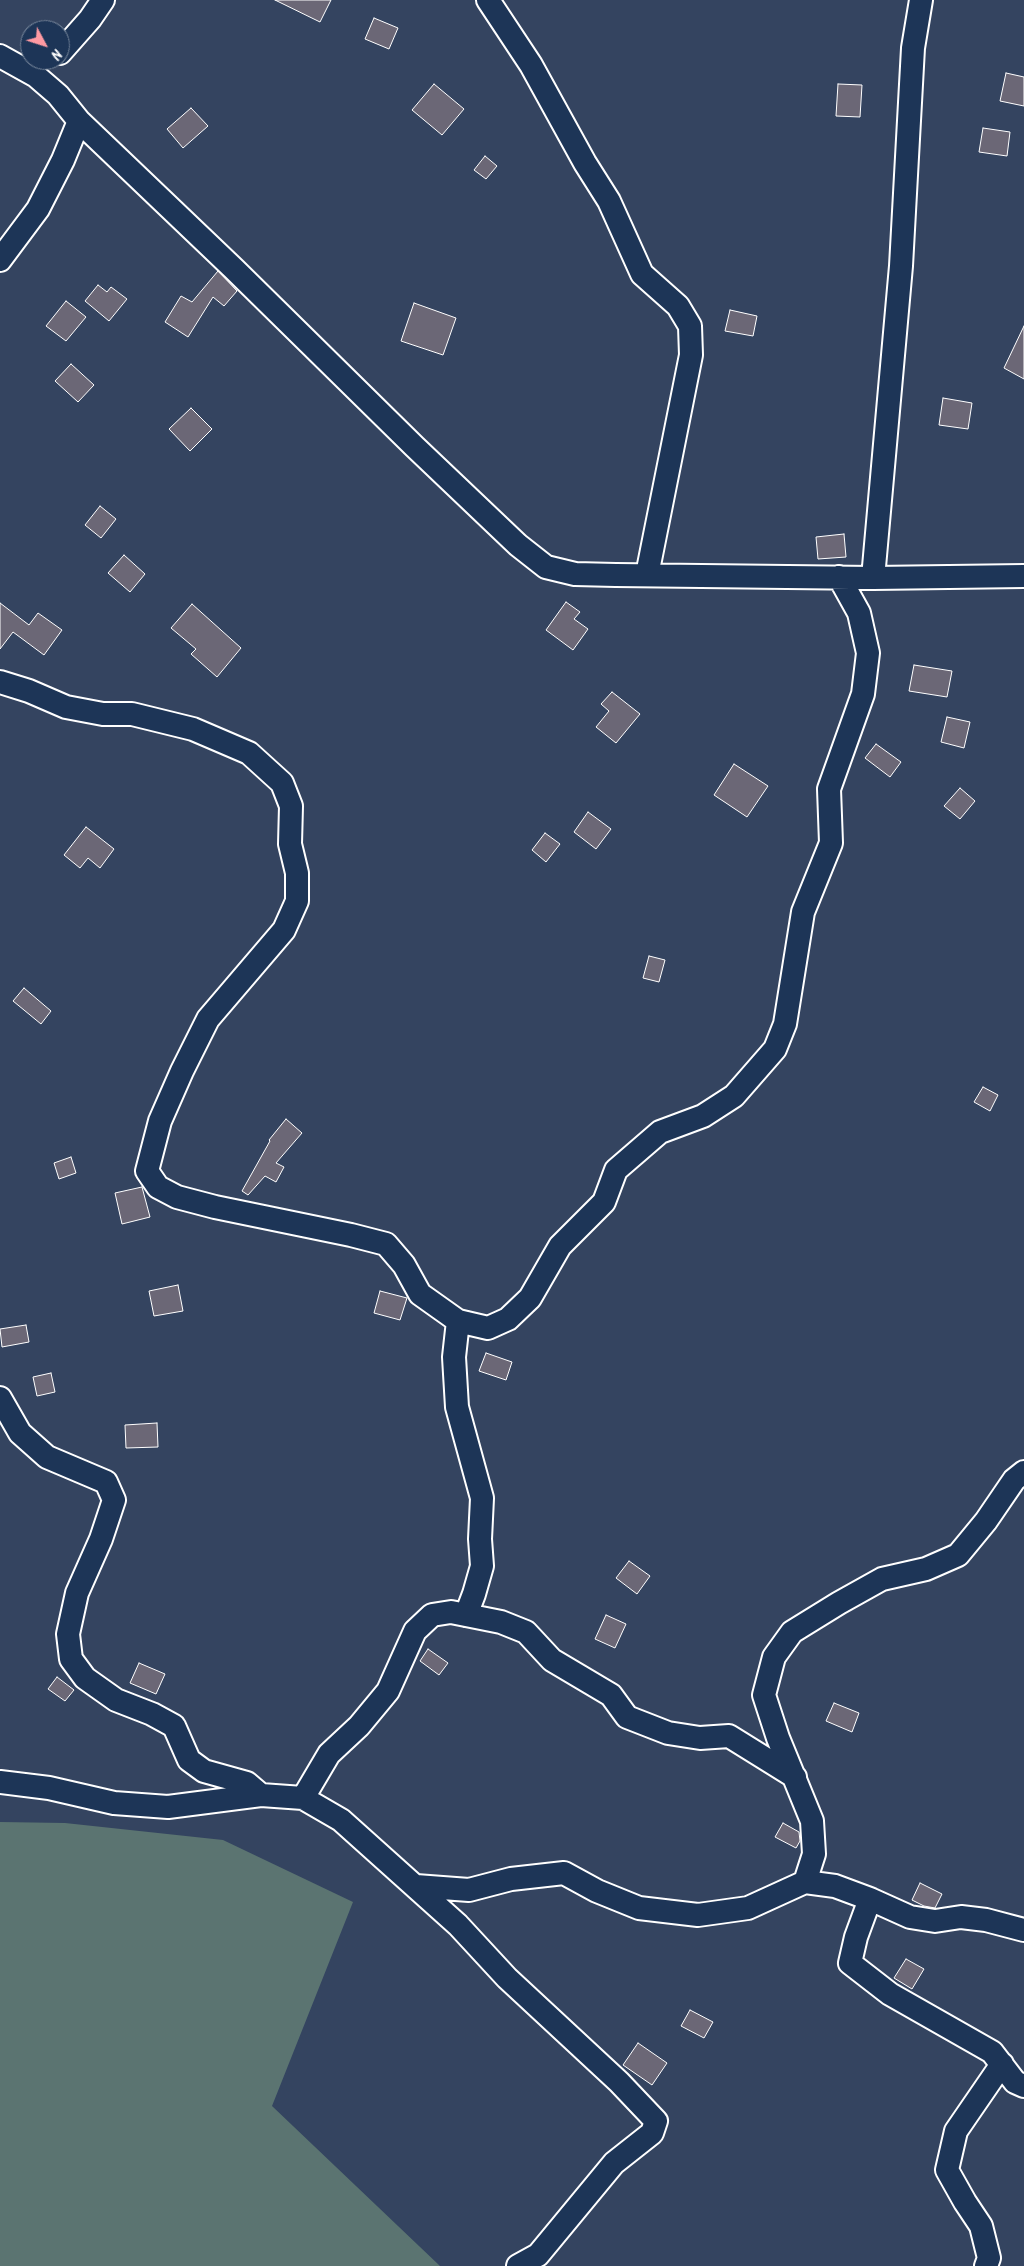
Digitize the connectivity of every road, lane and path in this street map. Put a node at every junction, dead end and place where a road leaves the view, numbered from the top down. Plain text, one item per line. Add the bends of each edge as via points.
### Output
1 (103, 0) edge
2 (488, 0) edge
3 (921, 0) edge
4 (70, 42) edge
5 (0, 56) edge
6 (45, 70) edge
7 (38, 78) junction
8 (79, 122) junction
9 (0, 260) edge
10 (647, 575) junction
11 (1024, 576) edge
12 (839, 577) junction
13 (873, 578) junction
14 (0, 682) edge
15 (458, 1321) junction
16 (0, 1398) edge
17 (1024, 1472) edge
18 (466, 1615) junction
19 (795, 1777) junction
20 (0, 1782) edge
21 (261, 1795) junction
22 (303, 1798) junction
23 (805, 1882) junction
24 (416, 1886) junction
25 (870, 1899) junction
26 (1024, 1930) edge
27 (1002, 2064) junction
28 (1024, 2086) edge
29 (518, 2266) edge
30 (986, 2266) edge

1 - 4 street
2 - 10 street via 531,65 609,202 642,274 678,306 690,326 691,355
3 - 13 street via 913,48 901,266
5 - 7 street
6 - 7 street
7 - 8 street via 58,95
8 - 9 street via 38,209
8 - 10 street via 518,545 546,567 575,574
10 - 12 street
11 - 13 street
12 - 13 street
12 - 15 street via 859,613 868,652 863,694 829,789 831,843 803,912 785,1024 775,1049 734,1096 703,1116 660,1132 616,1170 604,1202 560,1246 530,1298 508,1319 488,1328
14 - 15 street via 66,707 103,714 132,714 194,729 248,753 282,782 290,806 290,844 296,872 297,901 284,930 208,1019 160,1121 148,1171 158,1187 177,1197 386,1244 404,1265 420,1294
15 - 18 street via 454,1357 457,1407 482,1498 482,1566
16 - 21 street via 20,1434 47,1457 106,1482 114,1500 77,1593 68,1634 71,1659 85,1678 116,1700 174,1726 189,1760 204,1771 246,1784
17 - 19 street via 1014,1480 958,1555 926,1570 882,1579 792,1632 774,1657 764,1695
18 - 19 street via 501,1622 526,1632 552,1660 611,1695 627,1717 668,1733 700,1738 729,1736
18 - 22 street via 451,1612 432,1615 415,1631 388,1691 359,1726 329,1754
19 - 23 street via 812,1821 814,1854
20 - 21 street via 49,1788 114,1803 168,1808
21 - 22 street
22 - 24 street via 341,1820
23 - 24 street via 748,1908 698,1915 639,1908 564,1873 512,1879 469,1890
23 - 25 street via 835,1886
24 - 29 street via 656,2120 652,2133 614,2163 538,2255
25 - 26 street via 910,1917 935,1920 961,1917
25 - 27 street via 850,1963 890,1994 992,2052
27 - 28 street via 1015,2082
27 - 30 street via 956,2131 947,2170 981,2226 989,2258

